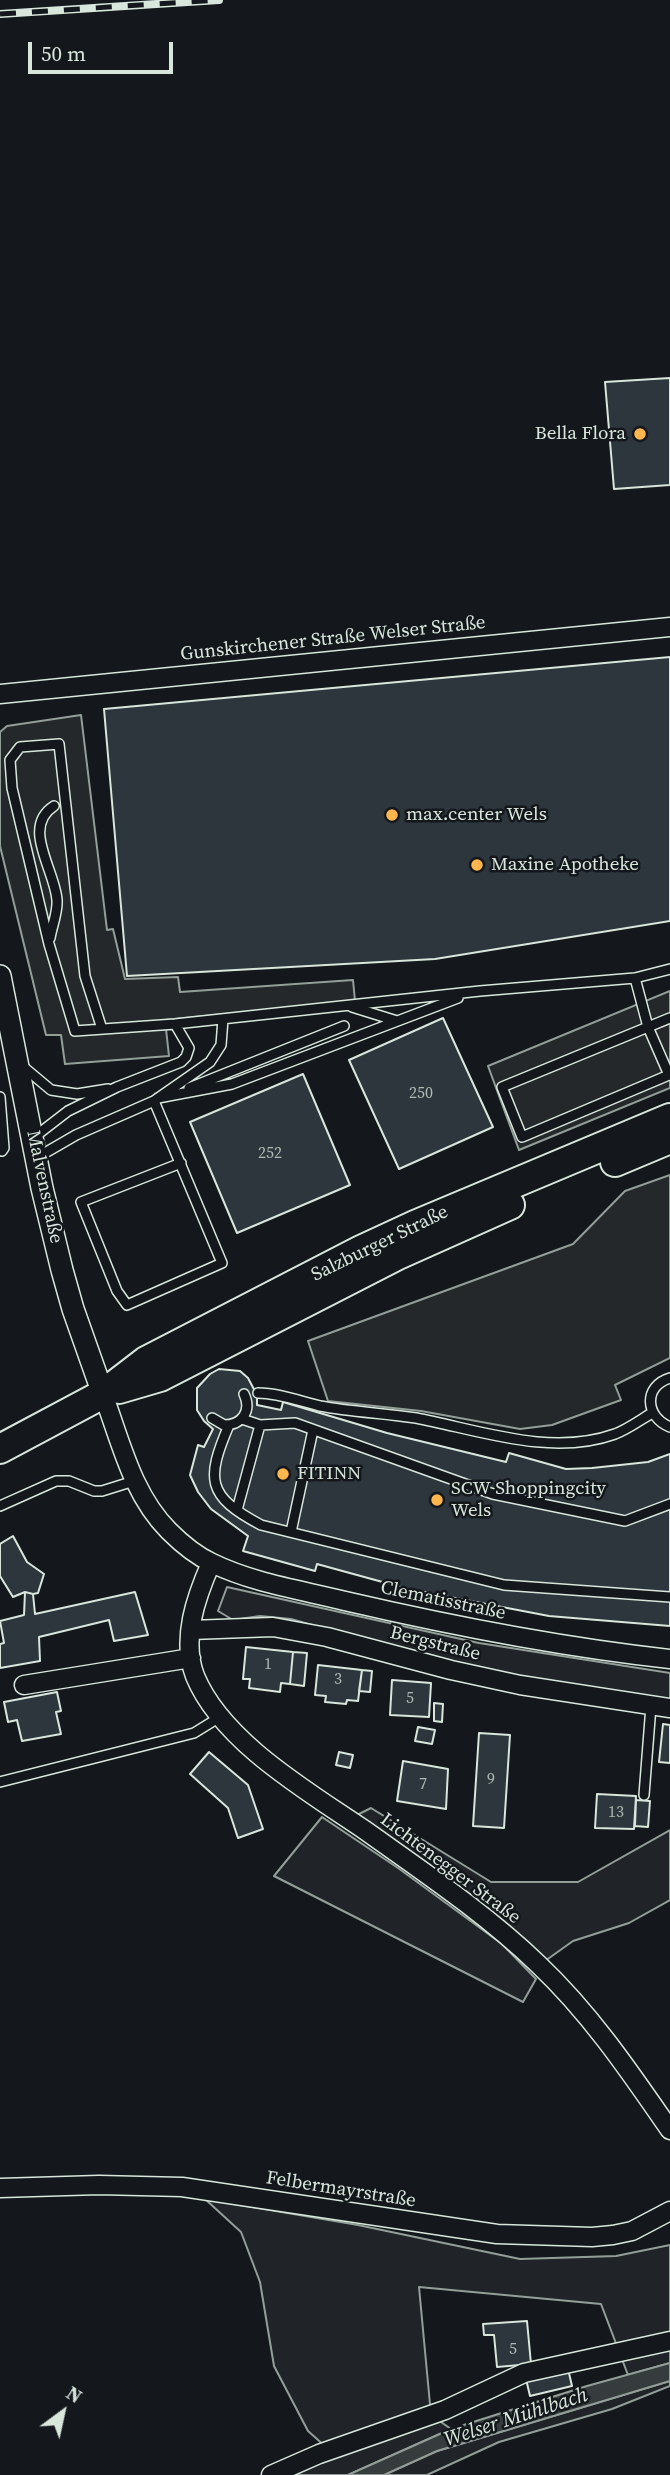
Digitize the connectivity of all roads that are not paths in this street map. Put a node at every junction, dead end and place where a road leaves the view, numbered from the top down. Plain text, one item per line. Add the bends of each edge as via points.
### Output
1 (670, 627) edge
2 (0, 694) edge
3 (54, 806) dead end
4 (49, 944) junction
5 (670, 970) edge
6 (0, 976) edge
7 (635, 978) junction
8 (480, 991) junction
9 (347, 1006) junction
10 (670, 1018) edge
11 (223, 1019) junction
12 (397, 1021) junction
13 (175, 1024) junction
14 (344, 1026) dead end
15 (648, 1027) junction
16 (102, 1029) junction
17 (16, 1060) junction
18 (670, 1075) edge
19 (117, 1087) junction
20 (175, 1094) junction
21 (0, 1097) edge
22 (156, 1099) junction
23 (670, 1118) edge
24 (670, 1139) edge
25 (34, 1148) junction
26 (2, 1151) dead end
27 (181, 1163) junction
28 (670, 1378) edge
29 (258, 1393) dead end
30 (103, 1394) junction
31 (244, 1394) dead end
32 (652, 1413) junction
33 (212, 1418) dead end
34 (242, 1419) junction
35 (229, 1425) junction
36 (260, 1425) junction
37 (670, 1427) edge
38 (313, 1430) junction
39 (0, 1449) edge
40 (134, 1481) junction
41 (670, 1504) edge
42 (0, 1506) edge
43 (237, 1510) junction
44 (291, 1532) junction
45 (211, 1563) junction
46 (670, 1597) edge
47 (191, 1630) junction
48 (191, 1658) junction
49 (670, 1659) edge
50 (24, 1685) dead end
51 (651, 1706) junction
52 (670, 1709) edge
53 (220, 1717) junction
54 (0, 1782) edge
55 (645, 1795) dead end
56 (670, 2130) edge
57 (0, 2188) edge
58 (670, 2211) edge
59 (670, 2341) edge
60 (271, 2475) edge

1 - 2 street, Gunskirchener Straße Welser Straße
3 - 4 lane via 44,812 38,829 57,901
4 - 16 lane via 75,1031
4 - 16 lane via 12,788 10,760 20,747 59,744 85,976
5 - 7 lane
6 - 17 street, Malvenstraße
7 - 8 lane
7 - 15 lane
8 - 9 lane
8 - 12 lane
9 - 11 lane
9 - 12 lane
10 - 15 lane
11 - 13 lane
11 - 22 lane via 221,1045 210,1062
12 - 20 lane via 232,1084
13 - 16 lane
13 - 19 lane via 189,1048 186,1057
14 - 20 lane
15 - 18 lane
15 - 18 lane via 502,1087 522,1137
17 - 19 lane via 51,1090 77,1094
17 - 25 street, Malvenstraße
19 - 25 lane via 58,1117
20 - 22 lane
21 - 26 lane
22 - 25 lane via 76,1135
22 - 27 lane
23 - 30 main road, Salzburger Straße via 361,1250 146,1361
24 - 30 main road, Salzburger Straße via 396,1256 160,1377
25 - 30 street, Malvenstraße via 73,1309
27 - 27 lane via 222,1263 127,1305 81,1202
28 - 32 lane via 653,1389
29 - 32 lane via 556,1444 617,1433
30 - 39 main road, Salzburger Straße
30 - 40 street
31 - 34 lane via 248,1406
32 - 37 lane
33 - 35 lane
34 - 35 lane
34 - 36 lane
35 - 43 lane via 212,1476 219,1492
36 - 38 lane via 295,1423
36 - 43 lane
38 - 41 lane via 493,1494 598,1516 625,1521
38 - 44 lane
40 - 42 lane via 102,1491 56,1481
40 - 45 street via 169,1531
43 - 44 lane via 261,1525
44 - 46 lane via 504,1585
45 - 47 street, Lichtenegger Straße via 195,1604
45 - 49 street, Clematisstraße via 273,1584 407,1615 576,1648
47 - 48 street, Lichtenegger Straße
47 - 51 street, Bergstraße via 273,1626 485,1678
48 - 50 street
48 - 53 street, Lichtenegger Straße via 195,1676
51 - 52 street, Bergstraße
51 - 55 lane
53 - 54 lane via 194,1733
53 - 56 street, Lichtenegger Straße via 268,1763 472,1908 539,1965 608,2041
57 - 58 street, Felbermayrstraße via 182,2187 497,2234 613,2235 632,2231
59 - 60 street via 524,2373 445,2410

